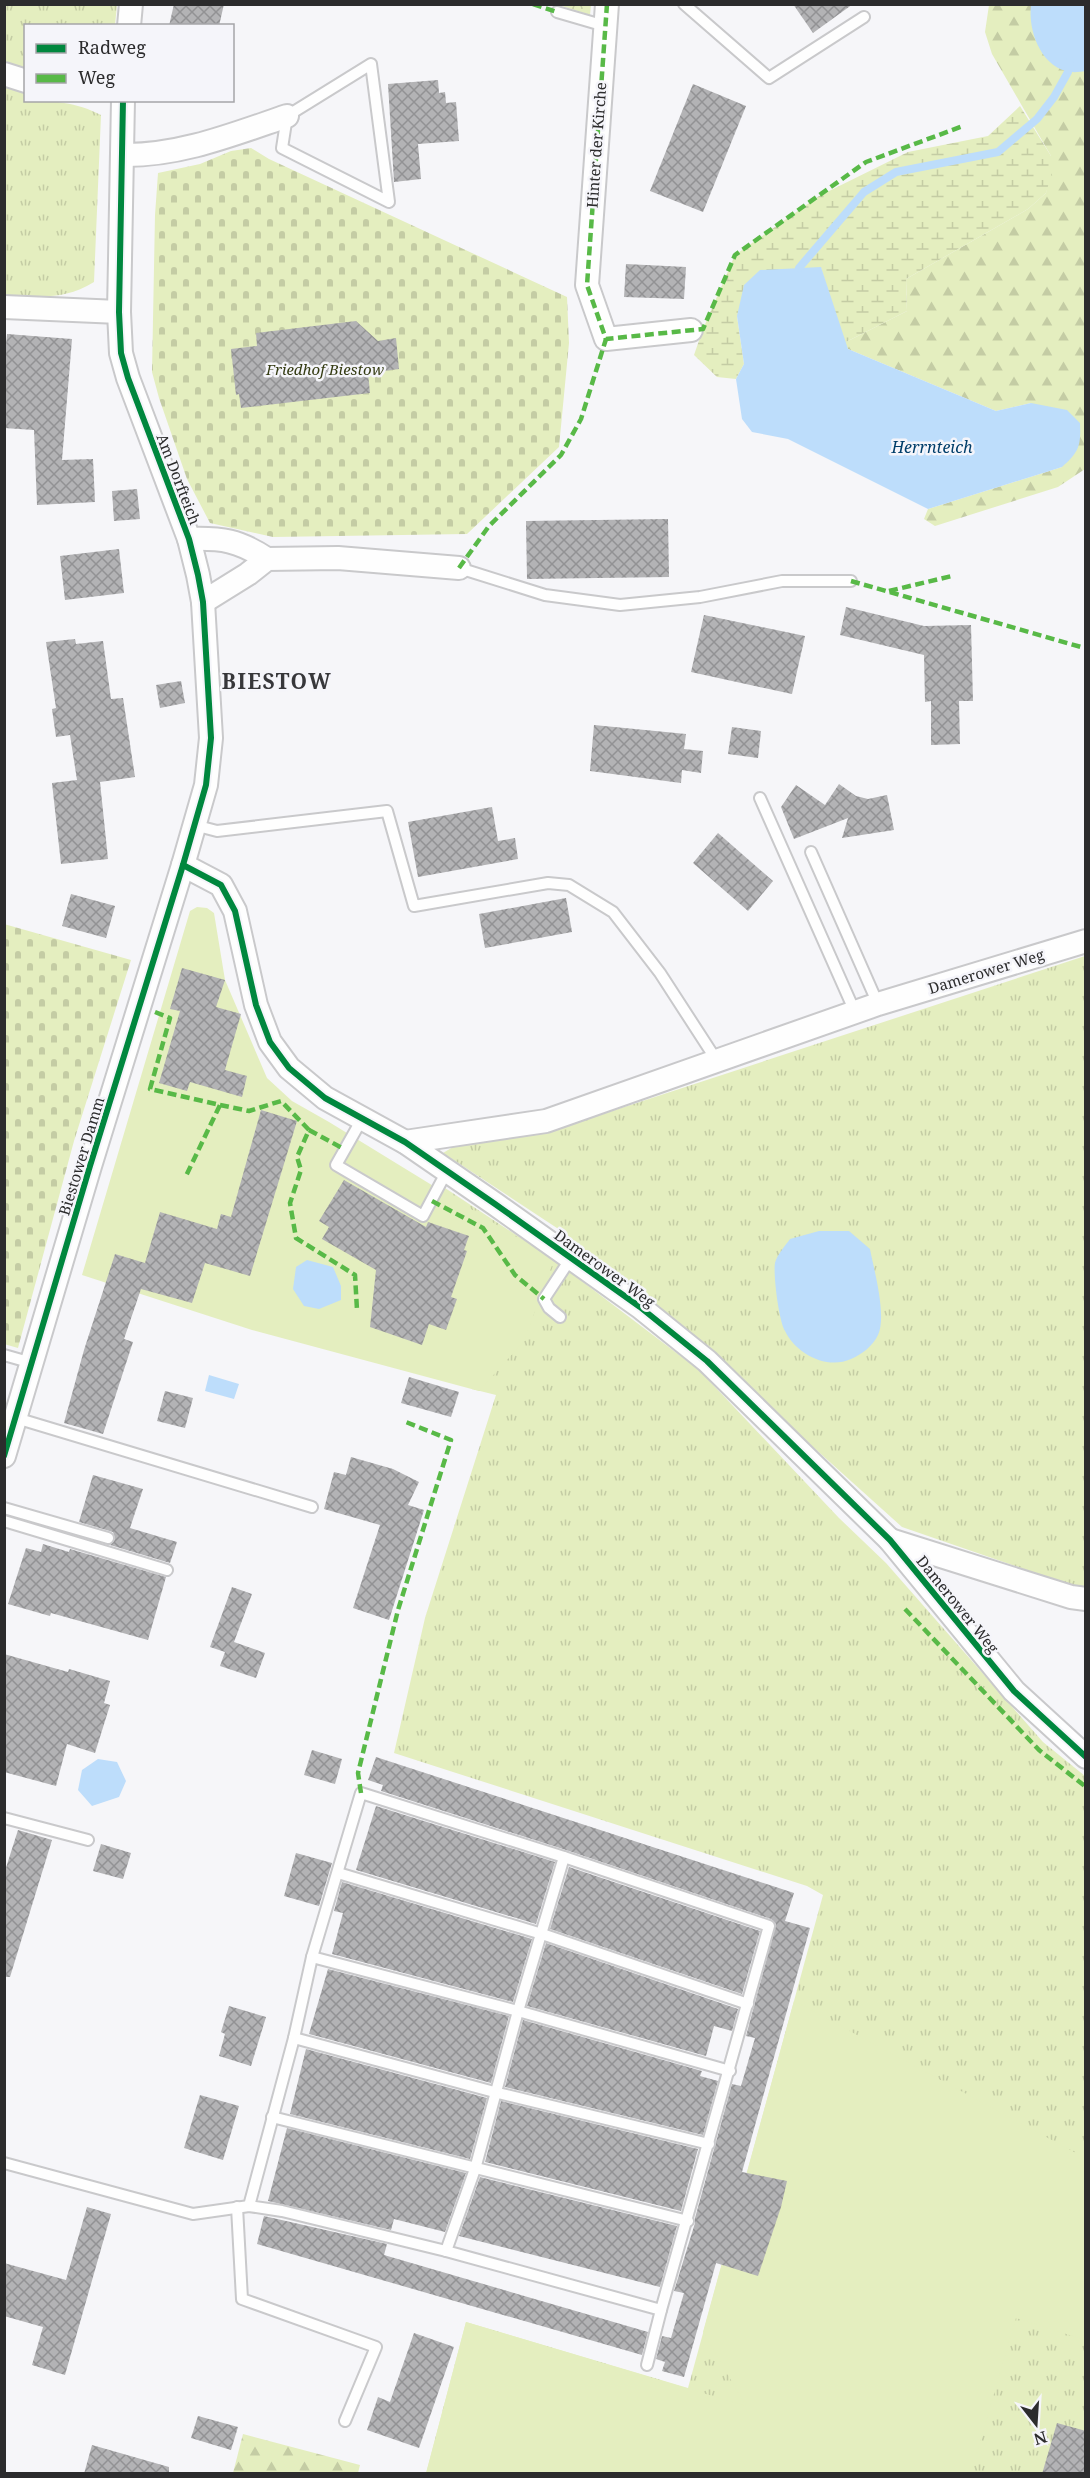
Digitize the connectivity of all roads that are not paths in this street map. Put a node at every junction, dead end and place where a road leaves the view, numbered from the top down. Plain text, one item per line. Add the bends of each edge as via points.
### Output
1 (131, 4) edge
2 (684, 4) edge
3 (557, 12) dead end
4 (606, 15) edge
5 (864, 17) dead end
6 (129, 24) edge
7 (4, 74) edge
8 (24, 80) edge
9 (117, 102) edge
10 (287, 116) junction
11 (122, 155) junction
12 (4, 307) edge
13 (118, 312) junction
14 (691, 330) dead end
15 (189, 539) junction
16 (267, 559) junction
17 (459, 568) joint
18 (850, 581) dead end
19 (203, 602) junction
20 (760, 798) dead end
21 (194, 825) junction
22 (811, 852) dead end
23 (183, 865) junction
24 (1086, 941) edge
25 (878, 1004) junction
26 (855, 1012) junction
27 (717, 1061) junction
28 (362, 1119) junction
29 (405, 1142) junction
30 (447, 1171) junction
31 (571, 1258) junction
32 (560, 1317) dead end
33 (4, 1355) edge
34 (32, 1363) junction
35 (16, 1418) junction
36 (4, 1456) edge
37 (312, 1507) dead end
38 (4, 1508) edge
39 (4, 1521) edge
40 (108, 1538) dead end
41 (890, 1540) junction
42 (167, 1570) dead end
43 (1086, 1599) edge
44 (1086, 1756) edge
45 (4, 1818) edge
46 (88, 1840) dead end
47 (564, 1857) junction
48 (338, 1874) junction
49 (542, 1934) junction
50 (312, 1957) junction
51 (748, 2004) junction
52 (518, 2011) junction
53 (294, 2038) junction
54 (730, 2071) junction
55 (498, 2093) junction
56 (272, 2117) junction
57 (708, 2144) junction
58 (4, 2163) edge
59 (475, 2169) junction
60 (243, 2206) junction
61 (688, 2221) junction
62 (446, 2251) junction
63 (661, 2310) junction
64 (647, 2365) dead end
65 (345, 2421) dead end

1 - 6 street
2 - 5 lane via 769,78
3 - 4 lane
4 - 14 street, Hinter der Kirche via 587,285 606,339
7 - 8 street
9 - 11 street, Am Dorfteich
10 - 10 lane via 282,148 389,202 371,64
10 - 11 street via 194,147
11 - 13 street, Am Dorfteich
12 - 13 street
13 - 15 street, Am Dorfteich via 128,378
15 - 16 street, Am Dorfteich via 219,538 246,546
15 - 19 street, Am Dorfteich
16 - 17 street, Am Dorfteich via 338,558
16 - 19 street
17 - 18 lane via 545,595 620,605 700,597 782,581
19 - 21 street, Am Dorfteich via 211,738 206,785
20 - 26 lane
21 - 23 street, Am Dorfteich
21 - 27 lane via 217,831 387,811 414,906 548,883 570,885 613,912 660,973
22 - 25 lane
23 - 28 street, Damerower Weg via 221,885 236,911 256,1005 270,1042 289,1068 316,1091
23 - 34 street, Biestower Damm
24 - 25 street, Damerower Weg
25 - 26 street, Damerower Weg
26 - 27 street, Damerower Weg
27 - 29 street, Damerower Weg via 546,1121
28 - 29 street, Damerower Weg
28 - 30 lane via 336,1165 423,1216
29 - 30 street, Damerower Weg
30 - 31 street, Damerower Weg
31 - 32 lane via 544,1299
31 - 41 street, Damerower Weg via 707,1361
33 - 34 lane
34 - 35 street, Biestower Damm
35 - 36 street, Biestower Damm
35 - 37 lane
38 - 40 lane
39 - 42 lane
41 - 43 street
41 - 44 street, Damerower Weg via 1014,1691
45 - 46 lane
47 - 48 lane via 361,1793
47 - 49 lane
47 - 51 lane via 769,1926
48 - 49 lane
48 - 50 lane
49 - 51 lane
49 - 52 lane
50 - 52 lane
50 - 53 lane
51 - 54 lane
52 - 54 lane
52 - 55 lane
53 - 55 lane
53 - 56 lane
54 - 57 lane
55 - 57 lane
55 - 59 lane
56 - 59 lane
56 - 60 lane
57 - 61 lane
58 - 60 lane via 193,2214
59 - 61 lane
59 - 62 lane
60 - 62 lane via 282,2211
60 - 65 lane via 242,2299 376,2347
61 - 63 lane
62 - 63 lane
63 - 64 lane

